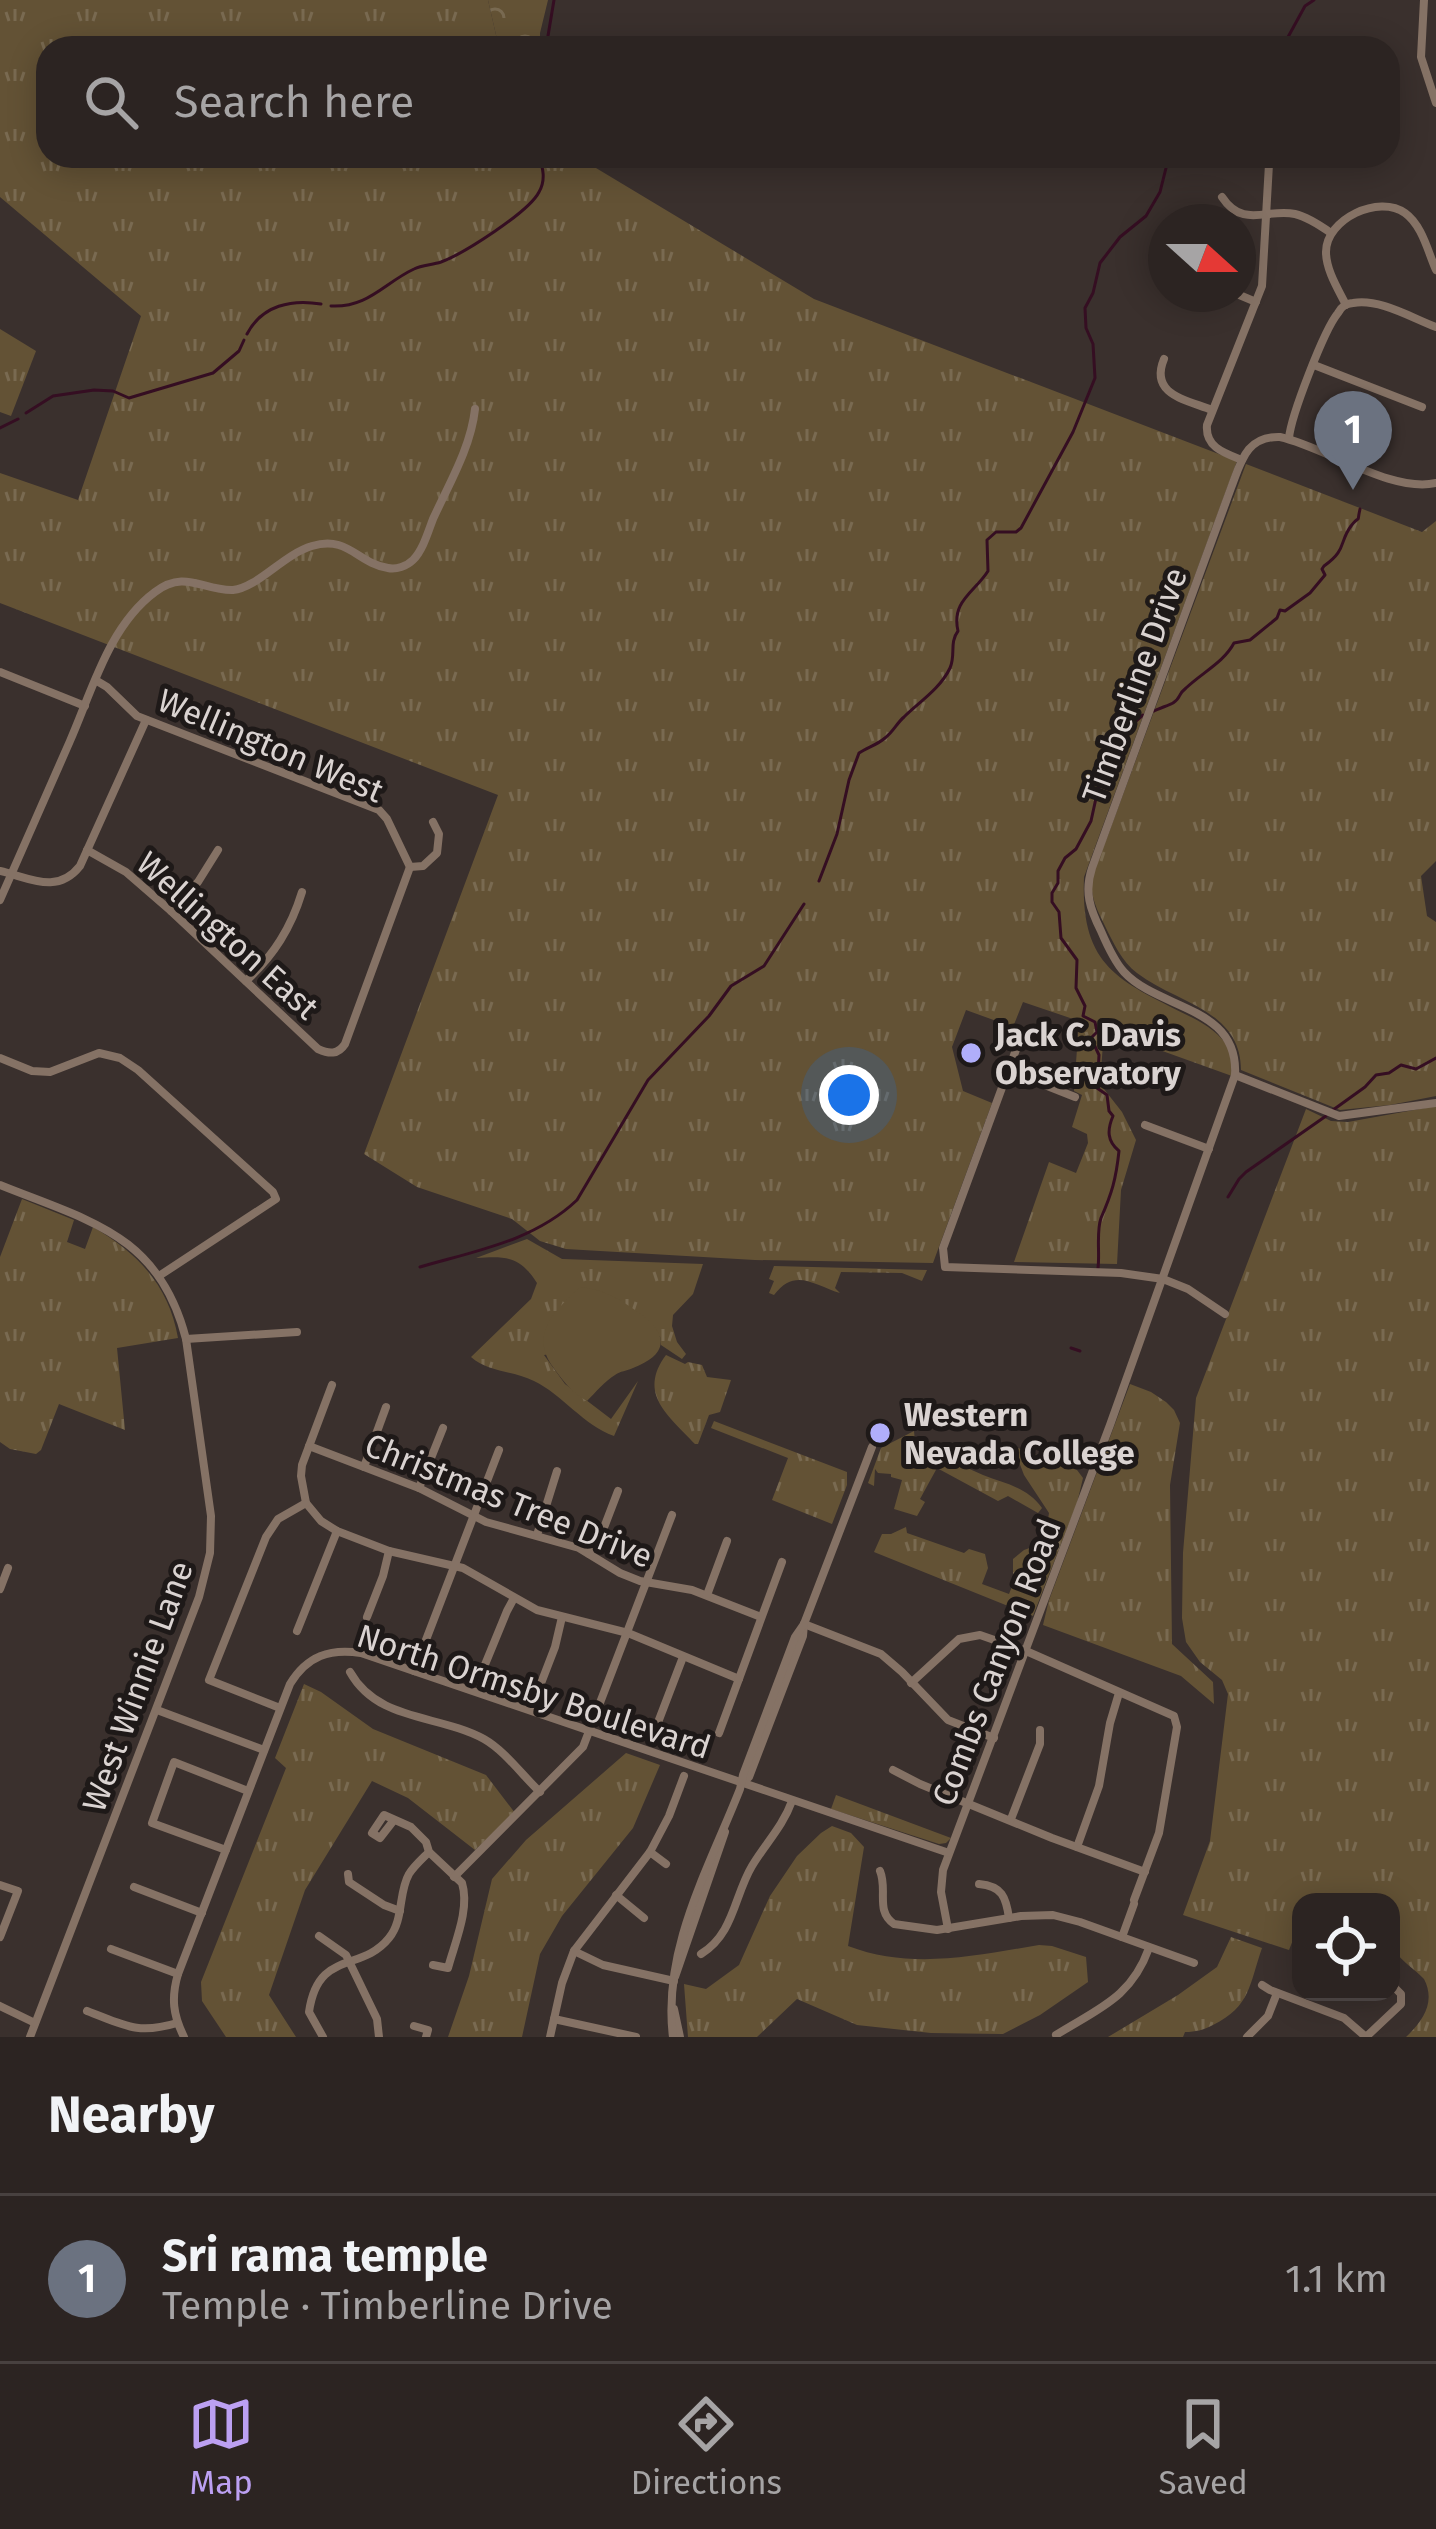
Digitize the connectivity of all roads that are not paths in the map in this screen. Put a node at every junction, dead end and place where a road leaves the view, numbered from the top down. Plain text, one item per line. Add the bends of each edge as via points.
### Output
1 (1424, 0) edge
2 (1436, 103) edge
3 (1269, 168) edge
4 (1222, 197) dead end
5 (1267, 215) junction
6 (1331, 232) junction
7 (1436, 270) edge
8 (1256, 302) edge
9 (1346, 305) junction
10 (1252, 312) edge
11 (1436, 327) edge
12 (1165, 359) dead end
13 (1314, 364) junction
14 (1422, 407) dead end
15 (476, 409) dead end
16 (1212, 410) junction
17 (1288, 438) junction
18 (1242, 460) junction
19 (1436, 483) edge
20 (0, 673) edge
21 (97, 681) junction
22 (86, 706) junction
23 (146, 720) junction
24 (433, 821) dead end
25 (87, 850) junction
26 (218, 850) dead end
27 (410, 867) junction
28 (0, 871) edge
29 (11, 873) junction
30 (302, 892) dead end
31 (0, 900) edge
32 (171, 910) junction
33 (246, 981) junction
34 (1015, 1037) dead end
35 (0, 1058) edge
36 (1009, 1071) junction
37 (1235, 1075) junction
38 (1075, 1097) dead end
39 (1436, 1103) edge
40 (1145, 1125) dead end
41 (1209, 1149) junction
42 (0, 1185) edge
43 (159, 1276) junction
44 (1163, 1279) junction
45 (1225, 1314) dead end
46 (297, 1332) dead end
47 (186, 1339) junction
48 (332, 1384) dead end
49 (386, 1407) dead end
50 (443, 1428) dead end
51 (309, 1446) junction
52 (872, 1447) dead end
53 (500, 1450) dead end
54 (364, 1467) junction
55 (557, 1471) dead end
56 (418, 1488) junction
57 (617, 1491) dead end
58 (306, 1503) junction
59 (672, 1515) dead end
60 (473, 1516) junction
61 (338, 1531) junction
62 (537, 1535) junction
63 (727, 1541) dead end
64 (389, 1551) junction
65 (589, 1554) junction
66 (782, 1562) dead end
67 (454, 1565) junction
68 (8, 1568) dead end
69 (647, 1584) junction
70 (0, 1589) edge
71 (707, 1595) junction
72 (514, 1598) junction
73 (367, 1617) dead end
74 (562, 1617) junction
75 (761, 1617) junction
76 (804, 1624) junction
77 (297, 1630) dead end
78 (628, 1633) junction
79 (1026, 1651) junction
80 (683, 1658) junction
81 (350, 1672) dead end
82 (414, 1672) junction
83 (739, 1679) junction
84 (911, 1683) junction
85 (1120, 1693) junction
86 (280, 1708) junction
87 (157, 1710) junction
88 (657, 1725) dead end
89 (1040, 1730) dead end
90 (590, 1732) junction
91 (719, 1732) dead end
92 (994, 1738) junction
93 (264, 1750) junction
94 (893, 1770) dead end
95 (686, 1771) junction
96 (742, 1784) junction
97 (248, 1791) junction
98 (539, 1792) junction
99 (792, 1801) junction
100 (675, 1802) junction
101 (969, 1802) junction
102 (688, 1807) dead end
103 (1011, 1819) junction
104 (394, 1820) dead end
105 (1077, 1847) junction
106 (226, 1850) junction
107 (429, 1852) junction
108 (650, 1852) junction
109 (949, 1853) junction
110 (666, 1864) dead end
111 (880, 1871) dead end
112 (1145, 1872) junction
113 (348, 1874) dead end
114 (454, 1876) junction
115 (979, 1884) dead end
116 (0, 1885) edge
117 (134, 1887) dead end
118 (616, 1895) junction
119 (400, 1911) junction
120 (202, 1913) junction
121 (644, 1918) dead end
122 (1009, 1918) junction
123 (948, 1929) junction
124 (319, 1936) dead end
125 (0, 1937) edge
126 (1122, 1937) junction
127 (1149, 1948) junction
128 (111, 1949) dead end
129 (574, 1951) junction
130 (701, 1954) dead end
131 (350, 1961) junction
132 (1194, 1963) dead end
133 (433, 1965) dead end
134 (178, 1974) junction
135 (674, 1979) junction
136 (1262, 1984) dead end
137 (1400, 1992) edge
138 (1277, 1993) junction
139 (0, 2006) edge
140 (87, 2011) dead end
141 (554, 2019) junction
142 (35, 2023) junction
143 (177, 2023) junction
144 (414, 2026) dead end
145 (1056, 2035) edge
146 (30, 2037) edge
147 (184, 2037) edge
148 (322, 2037) edge
149 (379, 2037) edge
150 (426, 2037) edge
151 (550, 2037) edge
152 (636, 2037) edge
153 (676, 2037) edge
154 (1247, 2037) edge
155 (1366, 2037) edge

1 - 2 street via 1421,57
3 - 5 street
4 - 5 street via 1237,212
5 - 6 street via 1298,215
5 - 8 street
6 - 7 street via 1354,213 1396,208 1416,225
6 - 9 street via 1326,256
9 - 11 street via 1372,303
9 - 13 street
10 - 16 street
12 - 16 street via 1165,388
13 - 14 street
13 - 17 street
15 - 21 street via 412,561 386,568 326,543 289,555 243,588 169,584 132,613
16 - 18 street via 1210,443
17 - 18 street via 1261,439
17 - 19 street via 1402,483
18 - 37 street, Timberline Drive via 1087,889 1123,971 1222,1033 1233,1048
20 - 22 street
21 - 22 street
21 - 23 street, Wellington West
22 - 29 street
23 - 25 street
23 - 27 street, Wellington West via 379,809
24 - 27 street via 437,853
25 - 29 street via 60,883
25 - 32 street, Wellington East
26 - 32 street
27 - 33 street, Wellington East via 336,1052 318,1049
28 - 29 street
29 - 31 street
30 - 33 street via 274,952
32 - 33 street, Wellington East
34 - 36 street
35 - 43 street via 50,1072 99,1054 120,1058 273,1192 275,1199
36 - 38 street
36 - 44 street via 948,1232 945,1267
37 - 39 street via 1334,1115
37 - 41 street, Combs Canyon Road
40 - 41 street
41 - 44 street, Combs Canyon Road
42 - 43 street via 99,1224
43 - 47 street, West Winnie Lane
44 - 45 street
44 - 79 street, Combs Canyon Road
46 - 47 street
47 - 87 street, West Winnie Lane via 211,1505 210,1552
48 - 51 street
49 - 54 street
50 - 56 street
51 - 54 street, Christmas Tree Drive
51 - 58 street via 301,1476
52 - 76 street
53 - 60 street
54 - 56 street, Christmas Tree Drive
55 - 62 street
56 - 60 street, Christmas Tree Drive
57 - 65 street
58 - 61 street
58 - 86 street via 266,1537 209,1680
59 - 69 street
60 - 62 street, Christmas Tree Drive
60 - 67 street
61 - 64 street
61 - 77 street
62 - 65 street, Christmas Tree Drive
63 - 71 street
64 - 67 street
64 - 73 street
65 - 69 street, Christmas Tree Drive
66 - 75 street
67 - 72 street
67 - 82 street
68 - 70 street
69 - 71 street, Christmas Tree Drive
69 - 78 street
71 - 75 street, Christmas Tree Drive
72 - 74 street
72 - 74 street via 484,1666 489,1679 538,1691
74 - 78 street
75 - 83 street
76 - 84 street via 880,1654
76 - 96 street
78 - 80 street
78 - 90 street
79 - 84 street via 966,1636
79 - 85 street
79 - 92 street, Combs Canyon Road
80 - 83 street
80 - 88 street
81 - 98 street via 378,1702 488,1742
82 - 86 street, North Ormsby Boulevard via 361,1653 322,1654 295,1676
82 - 90 street, North Ormsby Boulevard
83 - 91 street
84 - 92 street via 948,1720
85 - 105 street
85 - 112 street via 1174,1715 1178,1727
86 - 93 street, North Ormsby Boulevard
87 - 93 street
87 - 142 street, West Winnie Lane
89 - 103 street
90 - 95 street, North Ormsby Boulevard
90 - 98 street
92 - 101 street, Combs Canyon Road
93 - 97 street, North Ormsby Boulevard
94 - 101 street
95 - 96 street, North Ormsby Boulevard
95 - 100 street
96 - 99 street, North Ormsby Boulevard
96 - 135 street
97 - 106 street, North Ormsby Boulevard
97 - 106 street via 174,1762 152,1823
98 - 114 street
99 - 109 street, North Ormsby Boulevard
99 - 130 street via 749,1871 723,1936
100 - 102 street
100 - 108 street
101 - 103 street
101 - 109 street, Combs Canyon Road
103 - 105 street
104 - 107 street via 411,1827
105 - 112 street
106 - 120 street, North Ormsby Boulevard
107 - 114 street
107 - 119 street via 410,1871
108 - 110 street
108 - 118 street
109 - 123 street, Combs Canyon Road via 940,1882
111 - 123 street via 889,1922
112 - 126 street
113 - 119 street
114 - 133 street via 464,1905 448,1968
115 - 122 street via 1002,1892
116 - 125 street via 18,1891
117 - 120 street
118 - 121 street
118 - 129 street
119 - 131 street via 388,1940
120 - 134 street, North Ormsby Boulevard
122 - 123 street
122 - 126 street via 1053,1915
124 - 131 street
126 - 127 street
127 - 132 street
127 - 145 street via 1124,1992
128 - 134 street
129 - 135 street
129 - 141 street
131 - 148 street via 322,1976 310,2005
131 - 149 street
134 - 143 street
135 - 153 street
136 - 138 street
137 - 155 street via 1401,2004
138 - 154 street
138 - 155 street via 1318,2004
139 - 142 street
140 - 143 street via 148,2031
141 - 151 street
141 - 152 street
142 - 146 street, West Winnie Lane
143 - 147 street
144 - 150 street via 428,2030

